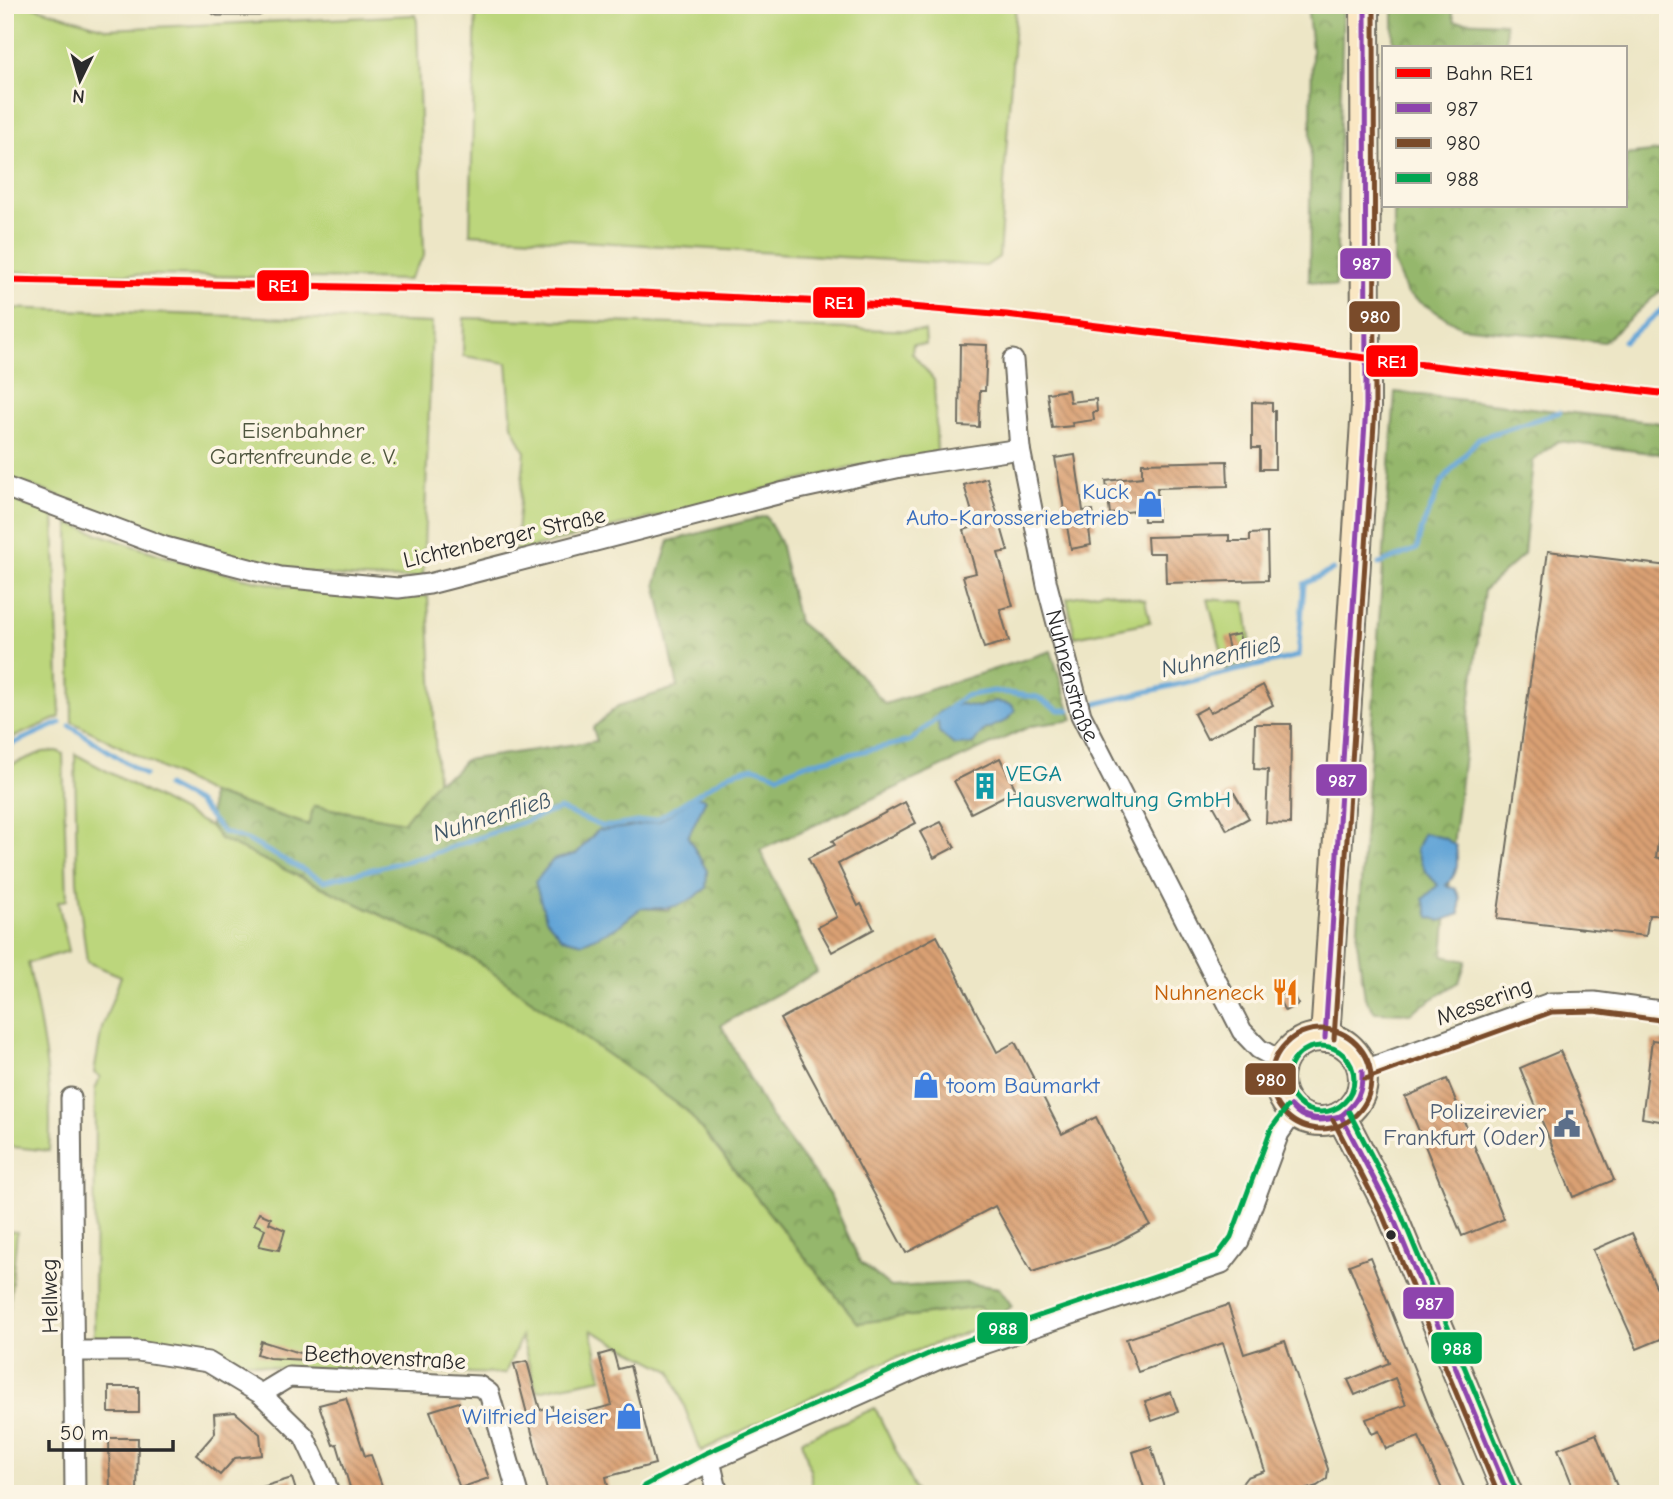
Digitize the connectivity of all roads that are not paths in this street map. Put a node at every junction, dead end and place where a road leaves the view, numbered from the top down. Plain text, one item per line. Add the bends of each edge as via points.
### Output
1 (219, 5) edge
2 (257, 5) edge
3 (1365, 5) edge
4 (1013, 360) dead end
5 (1020, 449) junction
6 (5, 487) edge
7 (1668, 1012) edge
8 (1325, 1038) junction
9 (1283, 1062) junction
10 (1362, 1071) junction
11 (71, 1098) dead end
12 (1294, 1112) junction
13 (1341, 1116) junction
14 (75, 1350) junction
15 (261, 1394) junction
16 (710, 1461) junction
17 (75, 1494) edge
18 (329, 1494) edge
19 (518, 1494) edge
20 (648, 1494) edge
21 (718, 1494) edge
22 (1508, 1494) edge

1 - 2 street
3 - 8 main road via 1366,407
4 - 5 street, Nuhnenstraße
5 - 6 street, Lichtenberger Straße via 798,489 429,584 398,588 268,574 165,547
5 - 9 street, Nuhnenstraße via 1047,585 1081,715 1242,1031 1259,1049
7 - 10 street, Messering via 1594,1002 1550,1003
8 - 9 main road via 1296,1046
8 - 10 main road via 1345,1045
9 - 12 main road via 1280,1089
10 - 13 main road via 1359,1097
11 - 14 street, Hellweg
12 - 13 main road via 1317,1121
12 - 16 street via 1279,1133 1239,1241 1222,1263 939,1359
13 - 22 main road via 1390,1210
14 - 15 street via 138,1351 208,1362
14 - 17 street, Hellweg
15 - 18 street via 304,1436
15 - 19 street, Beethovenstraße via 289,1377 479,1386 489,1393
16 - 20 street
16 - 21 street

